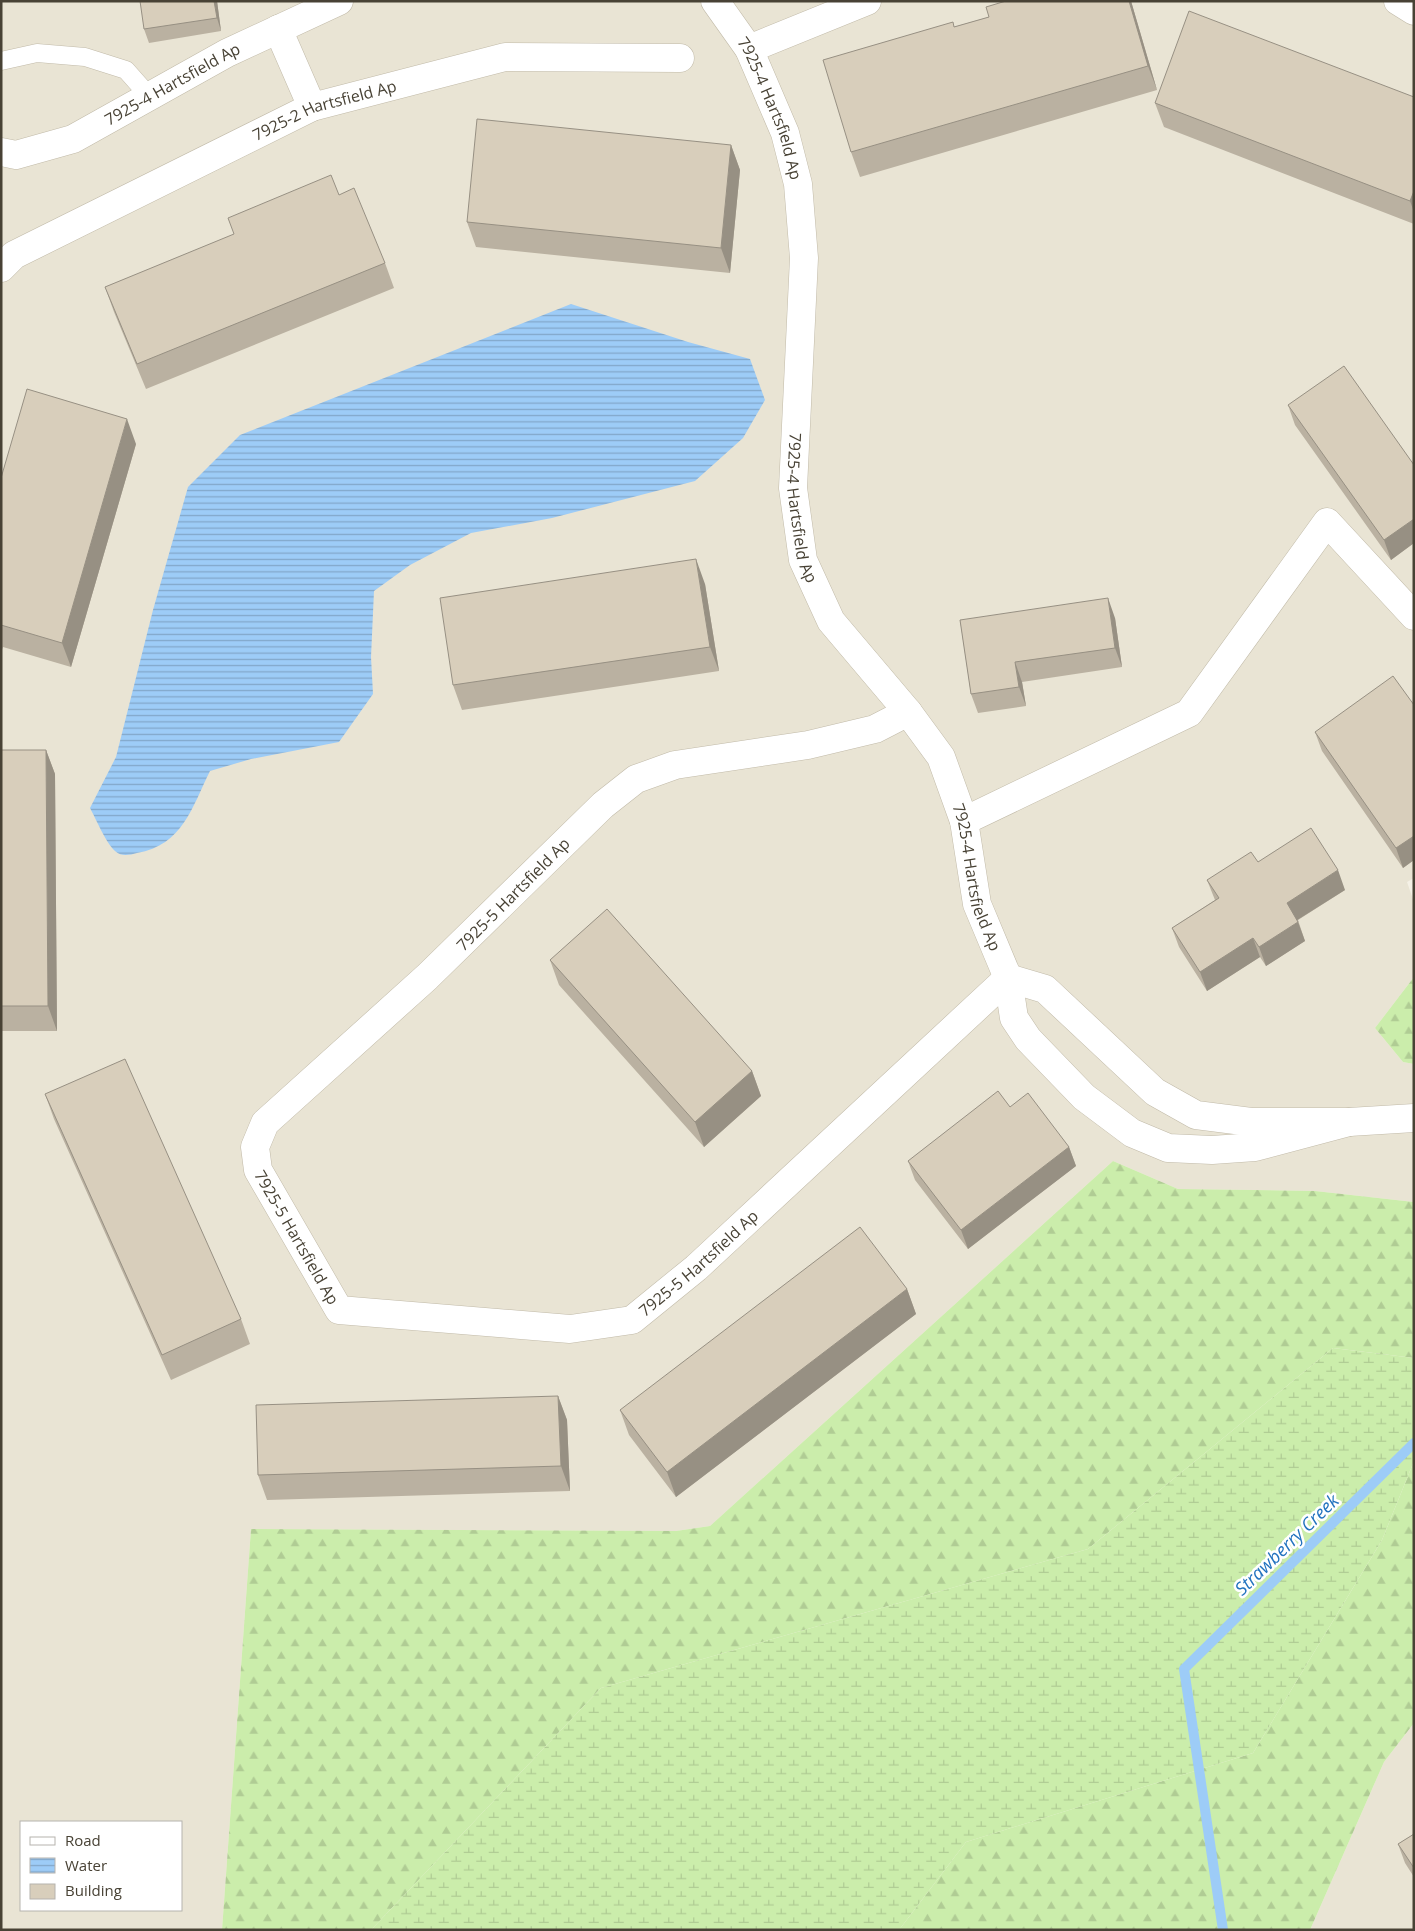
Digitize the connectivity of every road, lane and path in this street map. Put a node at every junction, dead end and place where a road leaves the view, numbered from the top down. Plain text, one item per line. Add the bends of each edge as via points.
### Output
1 (339, 1) edge
2 (715, 1) edge
3 (866, 1) edge
4 (1398, 1) edge
5 (1414, 11) edge
6 (278, 29) junction
7 (749, 49) junction
8 (680, 58) dead end
9 (1, 61) edge
10 (149, 96) junction
11 (312, 107) junction
12 (1, 152) edge
13 (1, 268) edge
14 (1414, 616) edge
15 (908, 712) junction
16 (964, 821) junction
17 (1008, 978) junction
18 (1414, 1118) edge
19 (1349, 1122) junction

1 - 6 street, 7925-4 Hartsfield Ap
2 - 7 street, 7925-4 Hartsfield Ap
3 - 7 street
4 - 5 street
6 - 10 street, 7925-4 Hartsfield Ap
6 - 11 street
7 - 15 street, 7925-4 Hartsfield Ap via 785,133 798,184 804,258 793,488 803,560 831,621
8 - 11 street, 7925-2 Hartsfield Ap via 504,57
9 - 10 lane via 37,53 85,57 126,70
10 - 12 street, 7925-4 Hartsfield Ap via 73,139 16,155
11 - 13 street, 7925-2 Hartsfield Ap via 14,255
14 - 16 street via 1327,522 1189,713
15 - 16 street, 7925-4 Hartsfield Ap via 941,757
15 - 17 street, 7925-5 Hartsfield Ap via 875,729 808,745 675,765 636,779 603,805 427,978 265,1123 256,1147 258,1170 339,1310 570,1328 632,1320 696,1268
16 - 17 street, 7925-4 Hartsfield Ap via 977,904
17 - 19 street via 1045,989 1156,1092 1196,1115 1251,1122
17 - 19 street, 7925-4 Hartsfield Ap via 1014,1018 1028,1039 1084,1097 1132,1133 1168,1148 1212,1150 1255,1147
18 - 19 street

